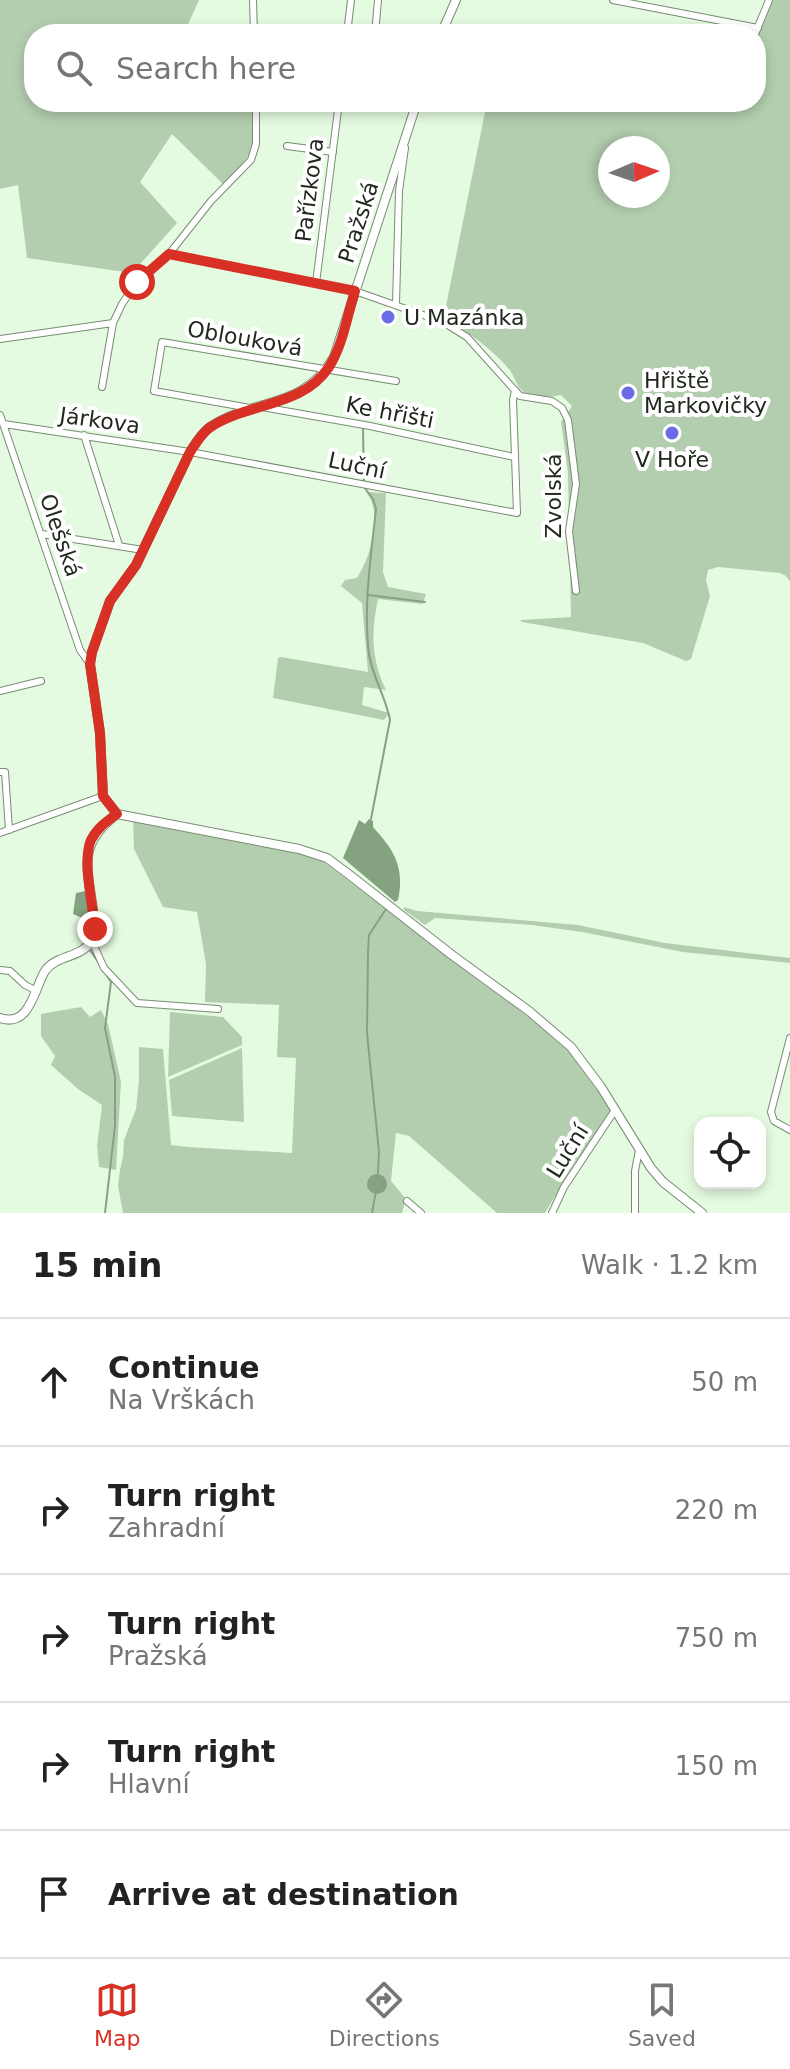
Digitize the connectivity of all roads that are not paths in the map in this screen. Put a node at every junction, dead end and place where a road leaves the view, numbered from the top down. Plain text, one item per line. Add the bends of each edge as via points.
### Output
1 (253, 0) edge
2 (351, 0) edge
3 (378, 0) edge
4 (456, 0) edge
5 (613, 0) edge
6 (769, 0) edge
7 (254, 24) edge
8 (348, 24) edge
9 (376, 24) edge
10 (445, 24) edge
11 (724, 24) edge
12 (759, 24) edge
13 (256, 112) edge
14 (338, 112) edge
15 (413, 112) edge
16 (408, 124) junction
17 (287, 146) dead end
18 (333, 152) junction
19 (169, 254) junction
20 (316, 283) junction
21 (355, 291) junction
22 (396, 304) junction
23 (113, 323) junction
24 (0, 339) edge
25 (327, 371) junction
26 (396, 381) dead end
27 (102, 387) dead end
28 (515, 390) junction
29 (255, 407) junction
30 (0, 415) edge
31 (4, 424) junction
32 (84, 435) junction
33 (190, 452) junction
34 (514, 457) junction
35 (42, 534) junction
36 (119, 545) junction
37 (143, 550) junction
38 (576, 591) dead end
39 (90, 664) junction
40 (41, 681) dead end
41 (0, 691) edge
42 (0, 772) edge
43 (103, 796) junction
44 (117, 814) junction
45 (9, 830) junction
46 (0, 833) edge
47 (92, 941) junction
48 (0, 970) edge
49 (37, 991) junction
50 (218, 1009) dead end
51 (1, 1020) edge
52 (790, 1038) edge
53 (787, 1066) edge
54 (615, 1110) junction
55 (790, 1130) edge
56 (639, 1150) junction
57 (407, 1201) dead end
58 (421, 1213) edge
59 (552, 1213) edge
60 (635, 1213) edge
61 (702, 1213) edge

1 - 7 street
2 - 8 street
3 - 9 street
4 - 10 street
5 - 11 street
6 - 12 street
13 - 19 street via 251,160
14 - 18 street, Pařízkova
15 - 16 street, Pražská
16 - 21 street, Pražská
16 - 22 street via 399,191
17 - 18 street
18 - 20 street, Pařízkova
19 - 20 street
19 - 23 street via 137,282
20 - 21 street
21 - 22 street
21 - 25 street, Pražská
22 - 28 street via 467,337
23 - 24 street
23 - 27 street
25 - 26 street
25 - 29 street via 296,396
25 - 29 street, Oblouková via 162,342 154,391
28 - 34 street
28 - 38 street, Zvolská via 520,396 552,401 568,420 576,484 569,531
29 - 33 street via 210,428
29 - 34 street, Ke hřišti
30 - 31 street, Olešská
31 - 32 street, Járkova
31 - 35 street, Olešská
32 - 33 street, Járkova
32 - 36 street
33 - 34 street, Luční via 517,513
33 - 37 street
35 - 36 street
35 - 39 street, Olešská via 80,650
36 - 37 street
37 - 39 street via 110,601
39 - 43 street
40 - 41 street
42 - 45 street via 5,772
43 - 44 street
43 - 45 street
44 - 47 street via 99,827 87,855
44 - 54 street via 327,858 571,1047
45 - 46 street
47 - 49 street via 46,969
47 - 50 street via 104,968 137,1003
48 - 49 street via 10,971
49 - 51 street via 22,1015
52 - 53 street
53 - 55 street via 771,1112 774,1121
54 - 56 street
54 - 59 street, Luční
56 - 60 street
56 - 61 street via 663,1182
57 - 58 street

